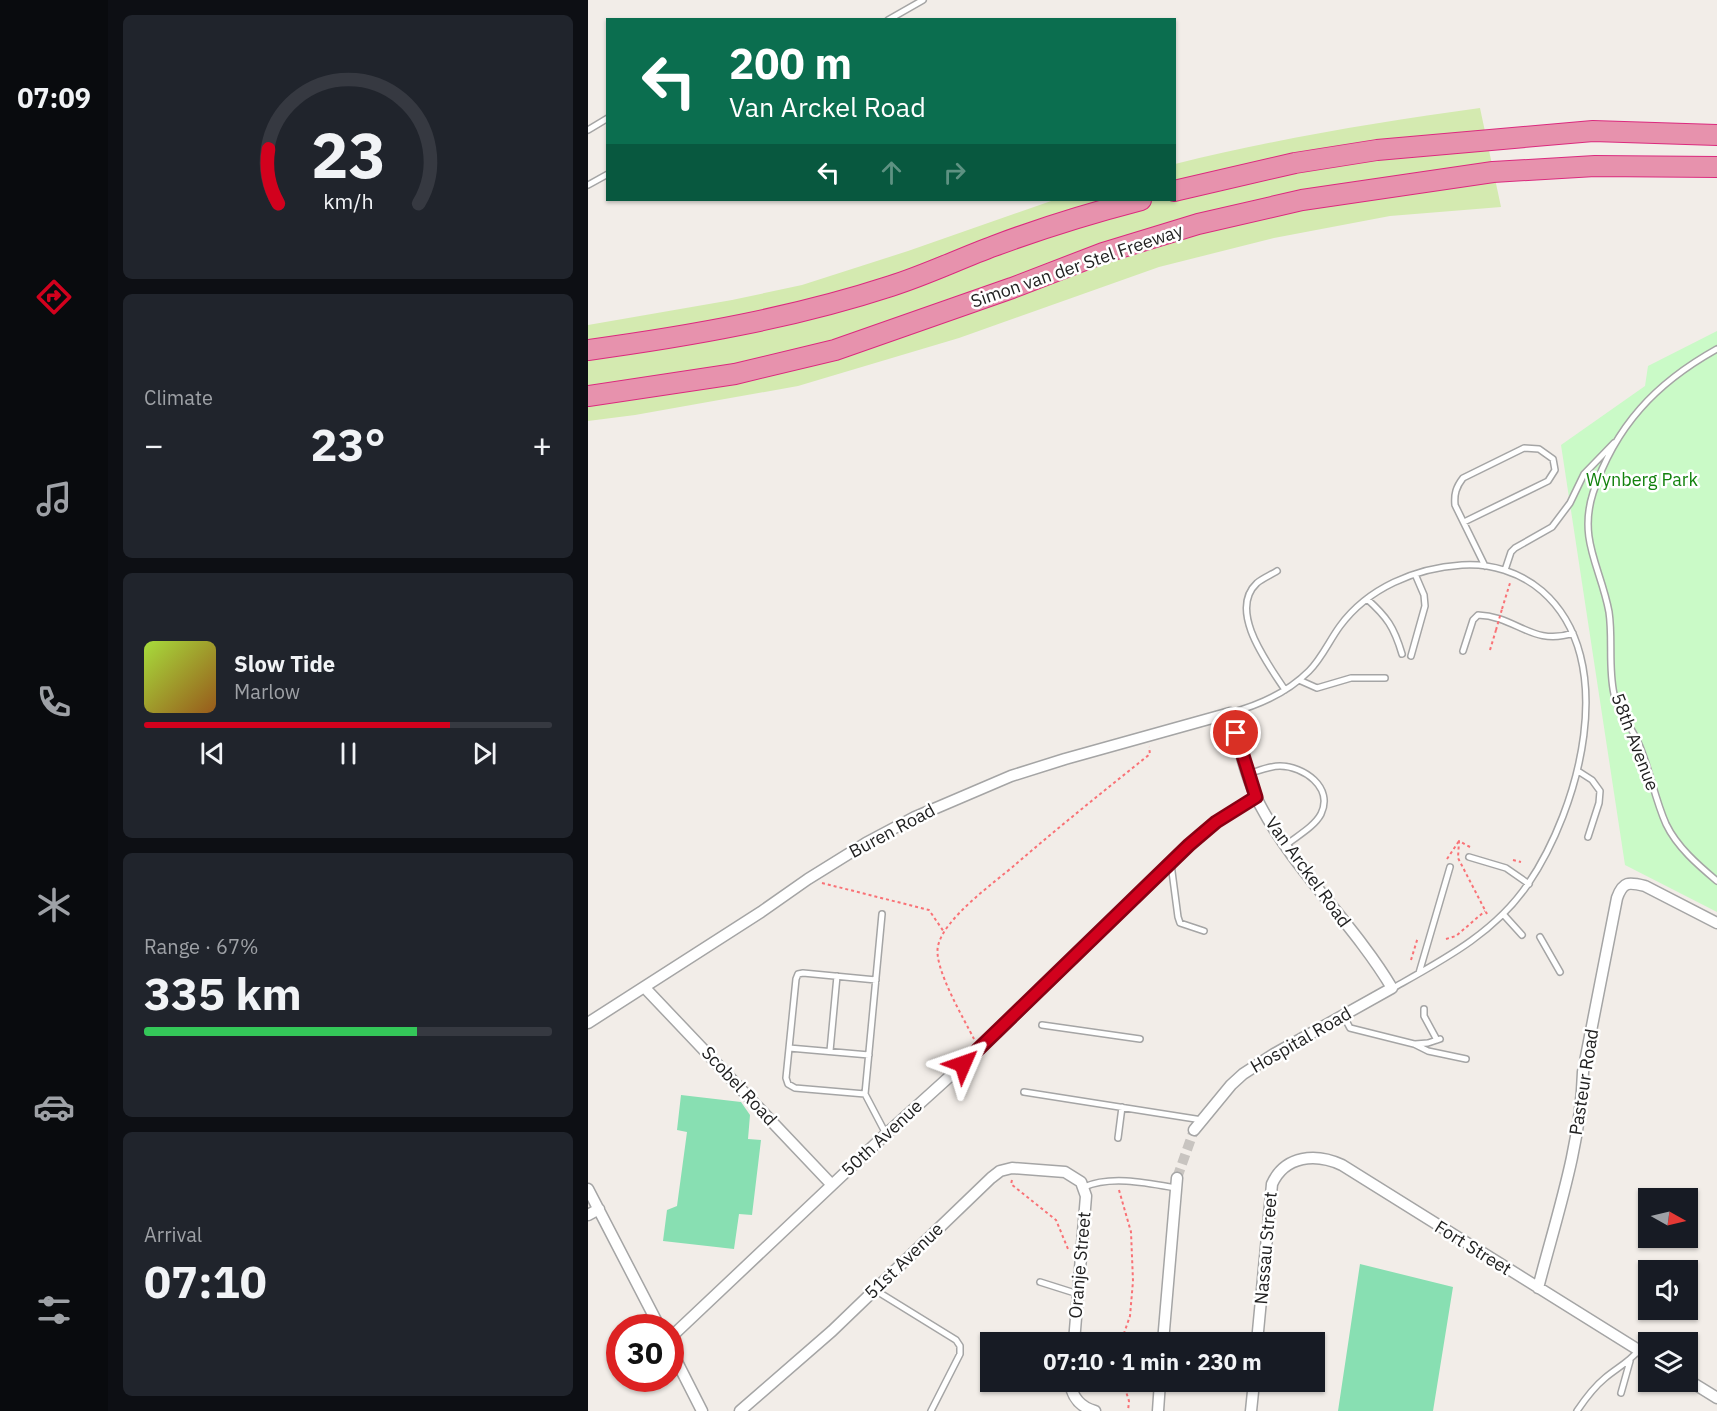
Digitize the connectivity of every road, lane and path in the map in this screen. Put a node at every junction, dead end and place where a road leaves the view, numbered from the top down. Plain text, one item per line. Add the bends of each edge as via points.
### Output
1 (923, 0) edge
2 (892, 18) edge
3 (606, 119) edge
4 (588, 129) edge
5 (1717, 135) edge
6 (1717, 167) edge
7 (606, 175) edge
8 (588, 185) edge
9 (1176, 190) edge
10 (1138, 201) edge
11 (1717, 349) edge
12 (588, 350) edge
13 (588, 396) edge
14 (1618, 438) junction
15 (1464, 522) junction
16 (1485, 566) junction
17 (1504, 570) junction
18 (1277, 571) dead end
19 (1415, 574) junction
20 (1510, 583) dead end
21 (1366, 599) junction
22 (1573, 633) junction
23 (1490, 650) dead end
24 (1463, 651) dead end
25 (1402, 654) dead end
26 (1411, 656) dead end
27 (1385, 678) dead end
28 (1299, 680) junction
29 (1286, 690) junction
30 (1230, 713) junction
31 (1148, 737) junction
32 (1578, 771) junction
33 (1248, 774) junction
34 (1256, 797) junction
35 (1588, 837) dead end
36 (1286, 845) junction
37 (1469, 857) dead end
38 (1171, 862) junction
39 (1450, 867) dead end
40 (808, 879) junction
41 (1717, 881) edge
42 (1528, 884) junction
43 (1485, 911) dead end
44 (882, 914) dead end
45 (1503, 914) junction
46 (1717, 923) edge
47 (1203, 931) dead end
48 (944, 932) junction
49 (1522, 935) dead end
50 (1540, 937) dead end
51 (1446, 939) dead end
52 (1560, 972) dead end
53 (1419, 973) junction
54 (837, 976) junction
55 (876, 980) junction
56 (645, 987) junction
57 (1392, 988) junction
58 (1424, 1009) dead end
59 (1343, 1016) junction
60 (588, 1023) edge
61 (1042, 1025) dead end
62 (1140, 1039) dead end
63 (1414, 1044) junction
64 (789, 1048) junction
65 (979, 1050) junction
66 (830, 1051) junction
67 (869, 1055) junction
68 (1466, 1059) dead end
69 (1024, 1092) dead end
70 (865, 1094) junction
71 (1122, 1107) junction
72 (1202, 1120) junction
73 (1194, 1130) tunnel mouth
74 (886, 1134) junction
75 (1118, 1138) dead end
76 (1292, 1161) joint
77 (1012, 1168) junction
78 (1118, 1182) junction
79 (1177, 1183) joint
80 (832, 1185) junction
81 (1084, 1187) junction
82 (588, 1189) edge
83 (598, 1209) junction
84 (588, 1215) edge
85 (1082, 1250) junction
86 (1040, 1282) dead end
87 (1538, 1288) junction
88 (875, 1290) junction
89 (1078, 1294) junction
90 (653, 1314) edge
91 (684, 1325) edge
92 (1075, 1332) edge
93 (1124, 1332) edge
94 (1164, 1332) edge
95 (1258, 1332) edge
96 (1638, 1349) edge
97 (1638, 1356) edge
98 (1630, 1360) junction
99 (684, 1376) edge
100 (1698, 1386) edge
101 (1073, 1392) edge
102 (1126, 1392) edge
103 (1159, 1392) edge
104 (1253, 1392) edge
105 (1621, 1393) dead end
106 (1717, 1398) edge
107 (702, 1411) edge
108 (740, 1411) edge
109 (931, 1411) edge
110 (1095, 1411) edge
111 (1128, 1411) edge
112 (1158, 1411) edge
113 (1251, 1411) edge
114 (1577, 1411) edge

1 - 2 lane
3 - 4 lane
5 - 9 highway via 1593,131 1377,150 1295,163
6 - 13 highway, Simon van der Stel Freeway via 1595,166 1493,172 1302,200 1198,224 1103,253 835,350 735,374
7 - 8 lane
10 - 12 highway via 1084,215 893,286 819,308 724,329
11 - 14 lane, 58th Avenue via 1653,393
14 - 17 lane via 1584,474 1558,520 1515,548
14 - 41 lane, 58th Avenue via 1593,494 1587,536 1609,614 1614,694 1638,741 1667,826 1682,848
15 - 15 lane via 1455,500 1463,478 1524,448 1539,449 1553,459 1555,470 1548,481
15 - 16 lane
16 - 17 lane
16 - 19 lane via 1460,565
17 - 22 lane via 1524,578 1546,595
18 - 29 lane via 1253,588 1246,614
19 - 21 lane
19 - 26 lane via 1425,606
20 - 23 path, bridge
21 - 25 lane via 1388,620
21 - 28 lane via 1348,616 1317,662
22 - 24 lane via 1548,638 1478,615
22 - 32 lane via 1580,654 1586,718
27 - 28 lane via 1351,678 1317,688
28 - 29 lane
29 - 30 lane
30 - 31 street, Buren Road
30 - 33 street, Van Arckel Road
31 - 40 street, Buren Road via 1054,762 959,797 866,843
31 - 48 path via 1150,753 967,905
32 - 35 lane via 1600,791
32 - 42 lane via 1554,838
33 - 34 street, Van Arckel Road
33 - 36 lane via 1287,767 1308,774 1318,785 1323,799 1320,815
34 - 36 street, Van Arckel Road
34 - 38 street, 50th Avenue via 1216,822
36 - 57 street, Van Arckel Road
37 - 42 lane via 1506,868
38 - 47 lane via 1180,923
38 - 65 street, 50th Avenue
39 - 53 lane
40 - 48 path via 928,910
40 - 56 street, Buren Road
42 - 45 lane
43 - 51 path via 1456,936
44 - 55 lane
45 - 49 lane
45 - 53 lane via 1454,954
46 - 87 street, Pasteur Road via 1645,886 1634,883 1620,888 1583,1072 1582,1100 1569,1168
48 - 65 path via 938,948 940,970
50 - 52 lane
53 - 57 lane
54 - 55 lane
54 - 64 lane via 803,973 796,977
54 - 66 lane
55 - 67 lane
56 - 60 street, Buren Road
56 - 80 street, Scobel Road
57 - 59 street, Hospital Road
58 - 63 lane via 1438,1040
59 - 63 lane via 1350,1028
59 - 72 street, Hospital Road via 1243,1074
61 - 62 lane
63 - 68 lane
64 - 66 lane
64 - 70 lane via 786,1078 791,1086
65 - 74 street, 50th Avenue
66 - 67 lane
67 - 70 lane
69 - 71 lane
70 - 74 lane
71 - 72 lane
71 - 75 lane
72 - 73 street, Hospital Road
74 - 80 street, 50th Avenue
76 - 87 street, Fort Street via 1313,1157 1342,1165
76 - 95 street, Nassau Street via 1278,1172 1270,1191
77 - 81 street via 1065,1172
77 - 85 path via 1011,1184 1056,1220 1068,1249
77 - 88 street, 51st Avenue via 995,1174
78 - 79 lane
78 - 81 lane
78 - 93 path via 1131,1232 1133,1281 1130,1316
79 - 94 street
80 - 91 street, 50th Avenue
81 - 85 street, Oranje Street
82 - 83 street
83 - 84 street
83 - 90 street
85 - 89 street, Oranje Street
86 - 89 lane
87 - 96 street, Fort Street
88 - 108 street, 51st Avenue
88 - 109 lane via 960,1346 959,1358
89 - 92 street, Oranje Street
97 - 98 lane
98 - 105 lane
98 - 114 lane via 1604,1379
99 - 107 street
100 - 106 street
101 - 110 street via 1078,1402
102 - 111 path
103 - 112 street
104 - 113 street

